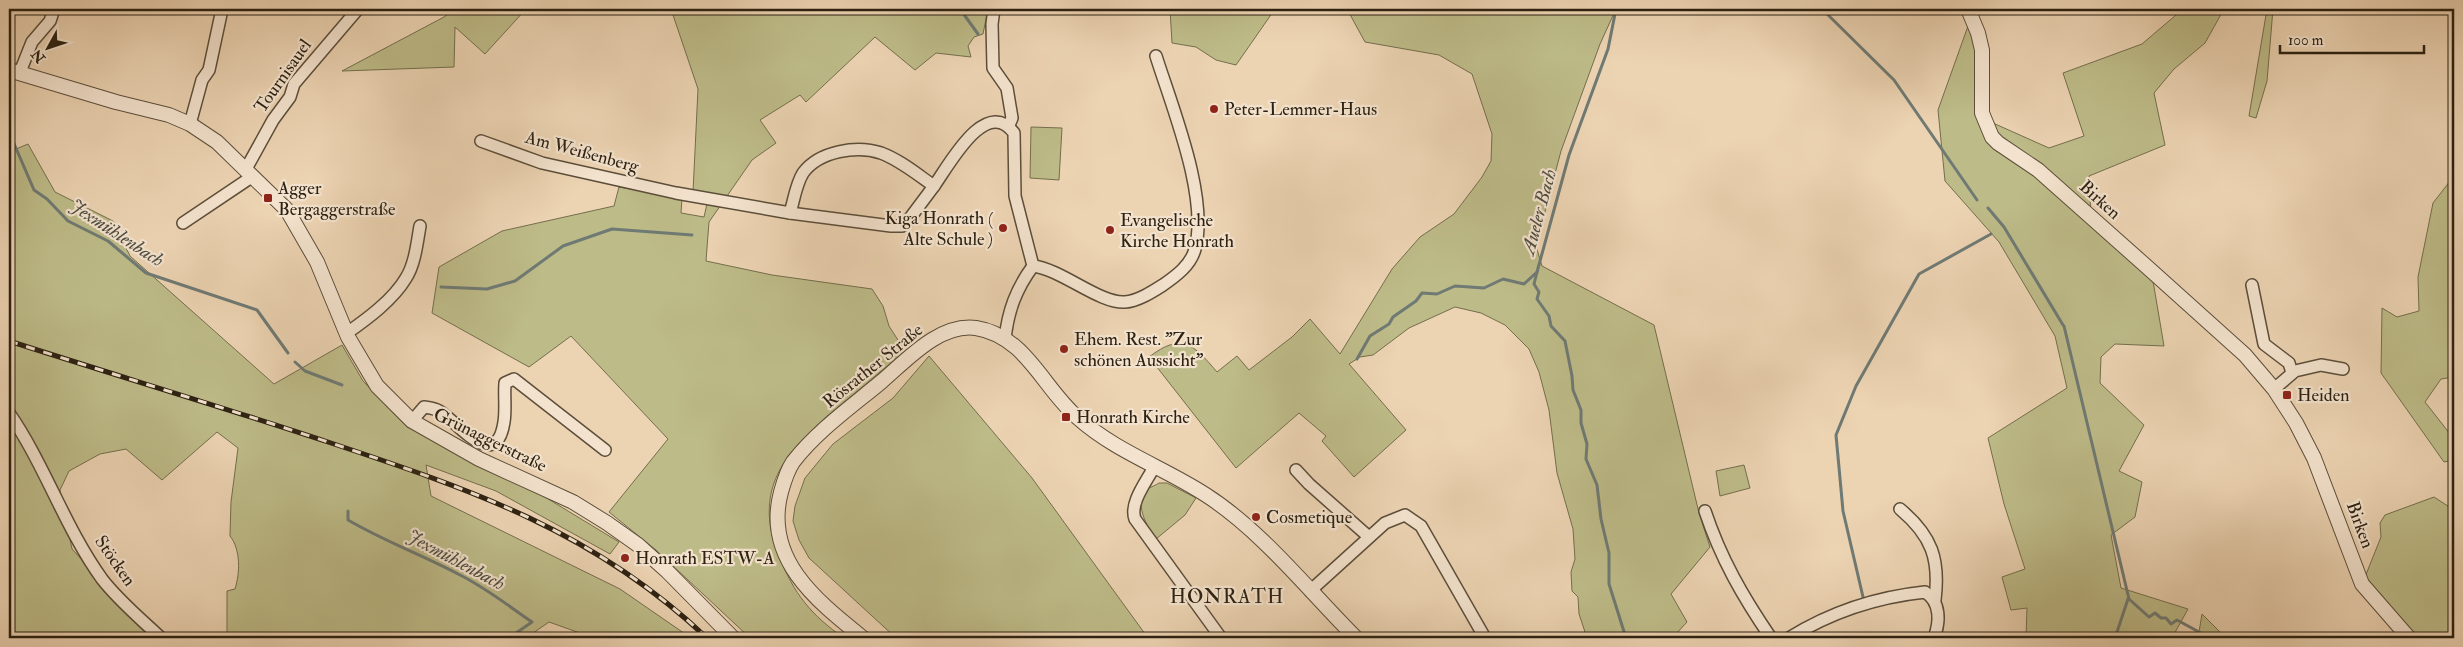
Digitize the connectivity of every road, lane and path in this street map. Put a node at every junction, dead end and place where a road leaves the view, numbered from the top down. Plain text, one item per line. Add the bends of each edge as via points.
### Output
1 (54, 9) edge
2 (221, 9) edge
3 (358, 9) edge
4 (994, 9) edge
5 (1968, 9) edge
6 (1156, 56) dead end
7 (14, 71) edge
8 (190, 124) junction
9 (1009, 125) junction
10 (481, 141) dead end
11 (249, 173) junction
12 (934, 186) junction
13 (790, 213) junction
14 (184, 223) dead end
15 (420, 226) dead end
16 (1033, 266) junction
17 (2252, 285) dead end
18 (346, 334) junction
19 (1005, 340) junction
20 (2342, 369) dead end
21 (2292, 373) junction
22 (2274, 389) junction
23 (9, 413) edge
24 (412, 422) junction
25 (605, 450) dead end
26 (1154, 467) junction
27 (1296, 470) dead end
28 (1900, 509) dead end
29 (1705, 511) dead end
30 (1369, 537) junction
31 (1310, 592) junction
32 (1935, 600) junction
33 (161, 638) edge
34 (733, 638) edge
35 (863, 638) edge
36 (1221, 638) edge
37 (1356, 638) edge
38 (1485, 638) edge
39 (1771, 638) edge
40 (1789, 638) edge
41 (1934, 638) edge
42 (2409, 638) edge

1 - 7 street via 50,21
2 - 8 street via 209,70 202,80
3 - 11 street, Tournisauel via 294,84
4 - 9 street via 993,68 1007,88 1012,118
5 - 22 street, Birken via 1982,50 1982,113 1992,137 2038,170 2245,356
6 - 16 street via 1189,160 1197,215 1195,250 1190,259 1178,275 1146,295 1125,302 1105,297 1048,269
7 - 8 street, Grünaggerstraße via 169,115
8 - 11 street, Grünaggerstraße via 217,142
9 - 12 street via 1000,121 988,122 978,129
9 - 16 street via 1014,133 1015,196
10 - 13 street, Am Weißenberg via 542,163 676,194
11 - 14 street
11 - 18 street, Grünaggerstraße via 286,210 298,227 317,262
12 - 13 street, Am Weißenberg via 916,214 902,226
12 - 13 street via 881,153 842,151 810,164 800,179
15 - 18 street via 406,278 372,316
16 - 19 street via 1020,284 1010,308
17 - 21 street via 2264,344 2289,363
18 - 24 street, Grünaggerstraße via 377,386
19 - 26 street, Rösrather Straße via 1026,357 1076,417 1115,446
19 - 35 street, Rösrather Straße via 990,332 963,328 937,338 812,440 785,477 777,507 783,550 806,588
20 - 21 street via 2321,366
21 - 22 street
22 - 42 street, Birken via 2314,458 2362,584
23 - 33 street, Stöcken via 102,578 126,606
24 - 25 street via 424,407 433,408 464,434 486,445 491,444 500,436 504,421 505,383 514,379
24 - 34 street, Grünaggerstraße via 479,459 572,502 607,523 667,571
26 - 31 street, Rösrather Straße via 1205,494 1225,509 1246,526
26 - 36 street via 1132,513
27 - 30 street
28 - 32 street via 1924,533 1936,559
29 - 39 street via 1715,543 1740,592
30 - 31 street
30 - 38 street via 1392,519 1405,515 1415,520
31 - 37 street, Rösrather Straße
32 - 40 street via 1925,592 1863,604 1822,619
32 - 41 street via 1938,614

